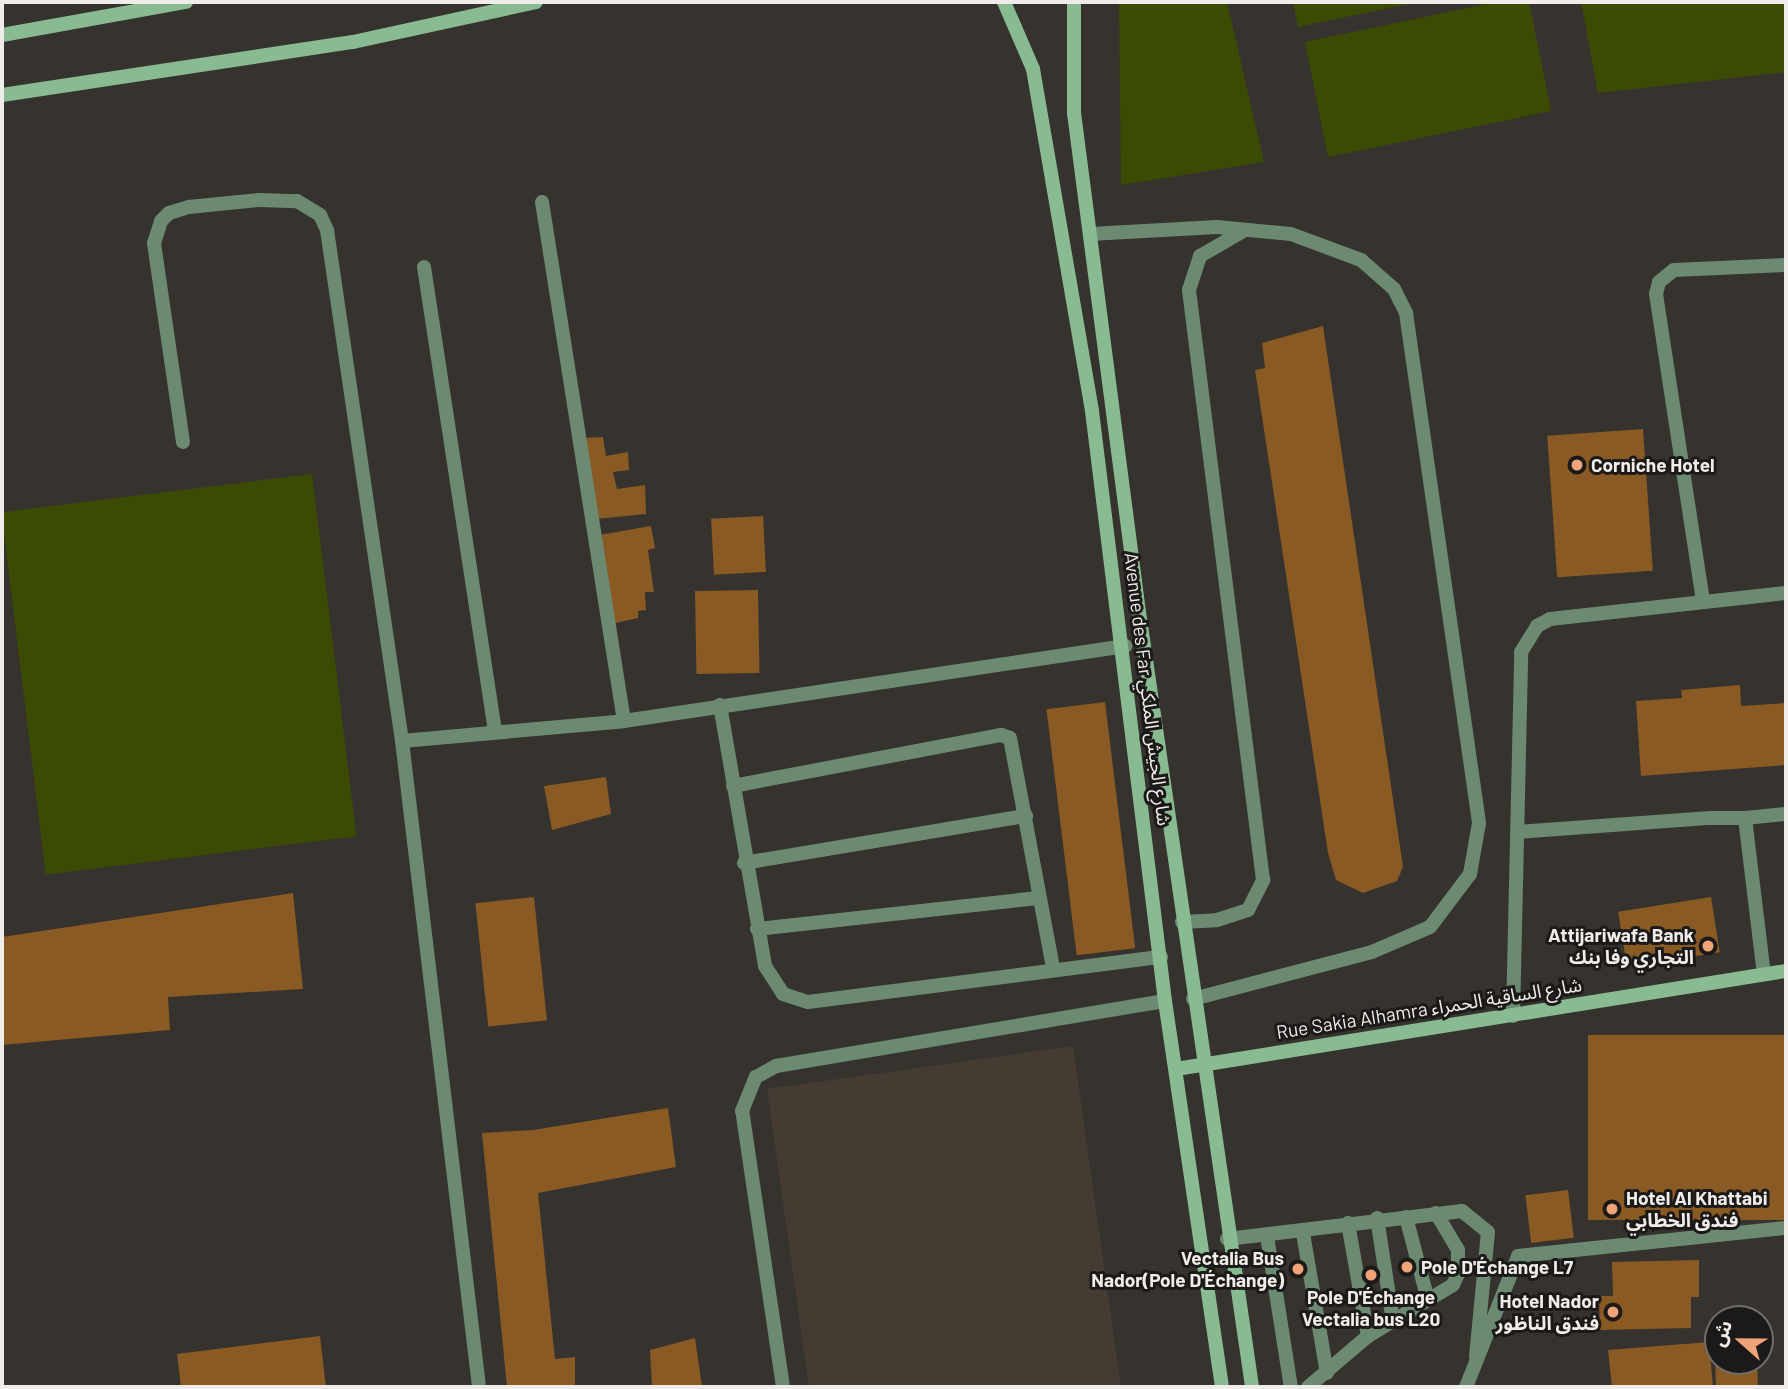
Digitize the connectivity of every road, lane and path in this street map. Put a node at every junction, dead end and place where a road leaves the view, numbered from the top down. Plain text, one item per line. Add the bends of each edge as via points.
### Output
1 (186, 2) edge
2 (536, 2) edge
3 (1004, 2) edge
4 (1074, 2) edge
5 (2, 35) edge
6 (2, 95) edge
7 (542, 202) dead end
8 (1250, 228) junction
9 (1090, 234) junction
10 (1786, 265) edge
11 (424, 267) dead end
12 (183, 442) dead end
13 (1786, 593) edge
14 (1703, 600) junction
15 (1125, 646) junction
16 (720, 705) junction
17 (624, 721) junction
18 (495, 733) junction
19 (402, 741) junction
20 (733, 786) junction
21 (1786, 814) edge
22 (1026, 816) junction
23 (1745, 818) junction
24 (1518, 832) junction
25 (744, 863) junction
26 (1038, 898) junction
27 (1182, 922) junction
28 (757, 929) junction
29 (1161, 957) junction
30 (1053, 968) junction
31 (1786, 971) edge
32 (1764, 974) junction
33 (1193, 999) junction
34 (1165, 1001) junction
35 (1513, 1016) junction
36 (1202, 1065) junction
37 (1176, 1069) junction
38 (1436, 1213) junction
39 (1406, 1217) junction
40 (1377, 1218) junction
41 (1348, 1223) junction
42 (1786, 1228) edge
43 (1303, 1233) junction
44 (1268, 1236) junction
45 (1227, 1239) junction
46 (1428, 1300) junction
47 (1392, 1321) junction
48 (1368, 1336) junction
49 (1475, 1365) junction
50 (1327, 1373) junction
51 (479, 1387) edge
52 (783, 1387) edge
53 (1222, 1387) edge
54 (1252, 1387) edge
55 (1291, 1387) edge
56 (1308, 1387) edge
57 (1466, 1387) edge

1 - 5 main road
2 - 6 main road via 353,42
3 - 15 main road, Avenue des Far شارع الجيش الملكي via 1032,69 1040,109 1093,411
4 - 9 main road, Avenue des Far شارع الجيش الملكي via 1074,113
7 - 17 street
8 - 9 street
8 - 27 street via 1214,244 1200,256 1189,290 1263,880 1248,910 1217,920
8 - 33 street via 1328,244 1361,260 1394,289 1406,313 1479,822 1477,848 1460,893 1430,927 1404,942
9 - 27 main road, Avenue des Far شارع الجيش الملكي
10 - 14 street via 1674,270 1660,282 1656,294
11 - 18 street
12 - 19 street via 153,243 161,221 169,213 189,207 259,200 297,201 312,207 327,230
13 - 14 street
14 - 24 street via 1550,620 1537,626 1521,652
15 - 16 street
15 - 29 main road, Avenue des Far شارع الجيش الملكي
16 - 17 street
16 - 20 street
17 - 18 street
18 - 19 street
19 - 51 street
20 - 22 street via 1001,735 1014,742
20 - 25 street
21 - 23 street
22 - 25 street
22 - 26 street
23 - 24 street
23 - 32 street
24 - 35 street
25 - 28 street
26 - 28 street
26 - 30 street
27 - 33 main road, Avenue des Far شارع الجيش الملكي
28 - 30 street via 775,986 808,1002
29 - 30 street
29 - 34 main road, Avenue des Far شارع الجيش الملكي
31 - 32 main road, Rue Sakia Alhamra شارع الساقية الحمراء
32 - 35 main road, Rue Sakia Alhamra شارع الساقية الحمراء
33 - 36 main road, Avenue des Far شارع الجيش الملكي
34 - 37 main road, Avenue des Far شارع الجيش الملكي
34 - 52 street via 776,1066 756,1077 742,1111
35 - 36 main road, Rue Sakia Alhamra شارع الساقية الحمراء
36 - 37 main road, Rue Sakia Alhamra شارع الساقية الحمراء
36 - 45 main road, Avenue des Far شارع الجيش الملكي
37 - 53 main road, Avenue des Far شارع الجيش الملكي
38 - 39 street
38 - 46 street via 1458,1250 1458,1274 1452,1285
38 - 49 street via 1462,1211 1488,1232
39 - 40 street
39 - 46 street
40 - 41 street
40 - 47 street
41 - 43 street
41 - 48 street
42 - 49 street via 1518,1256
43 - 44 street
43 - 50 street
44 - 45 street
44 - 55 street
45 - 54 main road, Avenue des Far شارع الجيش الملكي
46 - 47 street
47 - 48 street
48 - 50 street
49 - 57 street
50 - 56 street

